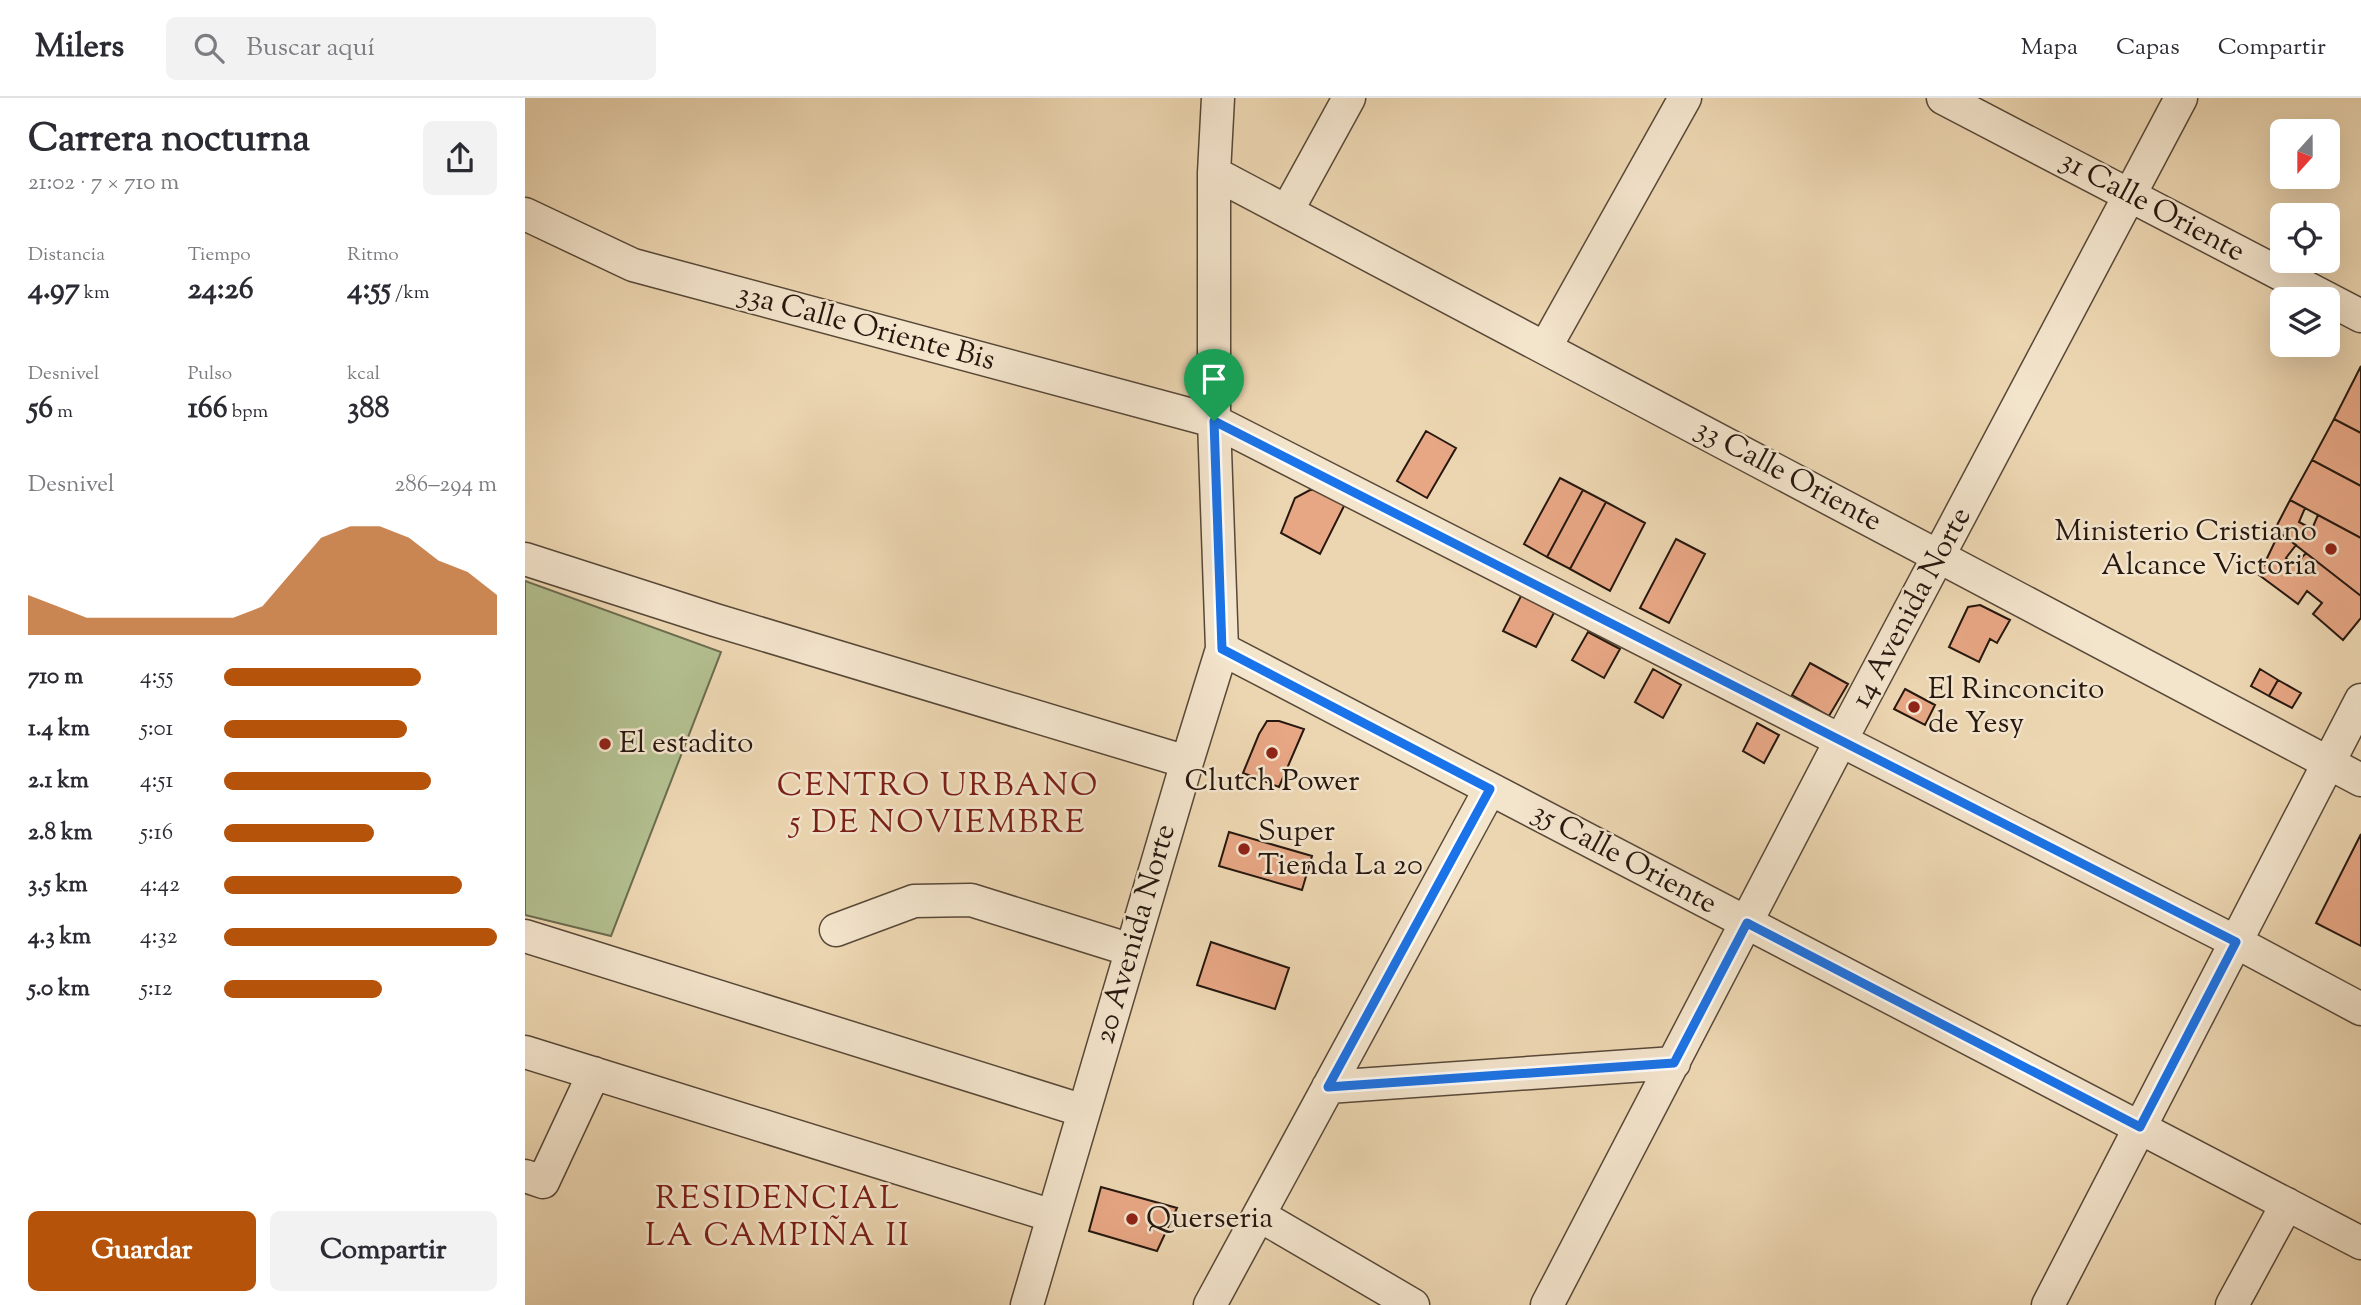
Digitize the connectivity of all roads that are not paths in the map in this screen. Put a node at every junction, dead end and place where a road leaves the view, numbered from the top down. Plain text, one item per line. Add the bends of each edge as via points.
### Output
1 (1217, 98) edge
2 (1349, 98) edge
3 (1685, 98) edge
4 (1943, 98) edge
5 (2181, 98) edge
6 (1214, 173) junction
7 (2130, 195) junction
8 (1287, 211) junction
9 (525, 214) edge
10 (2361, 316) edge
11 (1545, 348) junction
12 (1214, 421) junction
13 (1940, 556) junction
14 (525, 559) edge
15 (1222, 649) junction
16 (2361, 699) edge
17 (1840, 742) junction
18 (1187, 762) junction
19 (2328, 762) junction
20 (2361, 780) edge
21 (1490, 789) junction
22 (1747, 923) junction
23 (836, 930) dead end
24 (525, 936) edge
25 (2236, 942) junction
26 (1131, 950) junction
27 (2361, 1009) edge
28 (525, 1052) edge
29 (1674, 1063) junction
30 (594, 1073) junction
31 (1328, 1087) junction
32 (1084, 1111) junction
33 (2140, 1127) junction
34 (525, 1176) edge
35 (2287, 1204) junction
36 (1259, 1215) junction
37 (1053, 1216) junction
38 (2361, 1243) edge
39 (1027, 1305) edge
40 (1210, 1305) edge
41 (1413, 1305) edge
42 (1547, 1305) edge
43 (2048, 1305) edge
44 (2232, 1305) edge

1 - 6 street, 20 Avenida Norte
2 - 8 street
3 - 11 street
4 - 7 street, 31 Calle Oriente
5 - 7 street, 14 Avenida Norte
6 - 8 street, 33 Calle Oriente
6 - 12 street, 20 Avenida Norte
7 - 10 street, 31 Calle Oriente
7 - 13 street, 14 Avenida Norte
8 - 11 street, 33 Calle Oriente
9 - 12 street, 33a Calle Oriente Bis via 633,265
11 - 13 street, 33 Calle Oriente
12 - 15 street, 20 Avenida Norte
12 - 17 street, 33a Calle Oriente Bis
13 - 17 street, 14 Avenida Norte
13 - 19 street, 33 Calle Oriente
14 - 18 street
15 - 18 street, 20 Avenida Norte
15 - 21 street, 35 Calle Oriente
16 - 19 street
17 - 22 street, 14 Avenida Norte
17 - 25 street, 33a Calle Oriente Bis
18 - 26 street, 20 Avenida Norte
19 - 20 street, 33 Calle Oriente
19 - 25 street
21 - 22 street, 35 Calle Oriente
21 - 31 street
22 - 29 street, 14 Avenida Norte
22 - 33 street, 35 Calle Oriente
23 - 26 street via 913,901 971,900
24 - 32 street
25 - 27 street, 33a Calle Oriente Bis
25 - 33 street
26 - 32 street, 20 Avenida Norte
28 - 30 street
29 - 31 street
29 - 42 street, 14 Avenida Norte
30 - 34 street via 543,1182
30 - 37 street
31 - 36 street
32 - 37 street, 20 Avenida Norte
33 - 35 street, 35 Calle Oriente
33 - 43 street
35 - 38 street, 35 Calle Oriente
35 - 44 street
36 - 40 street
36 - 41 street
37 - 39 street, 20 Avenida Norte

